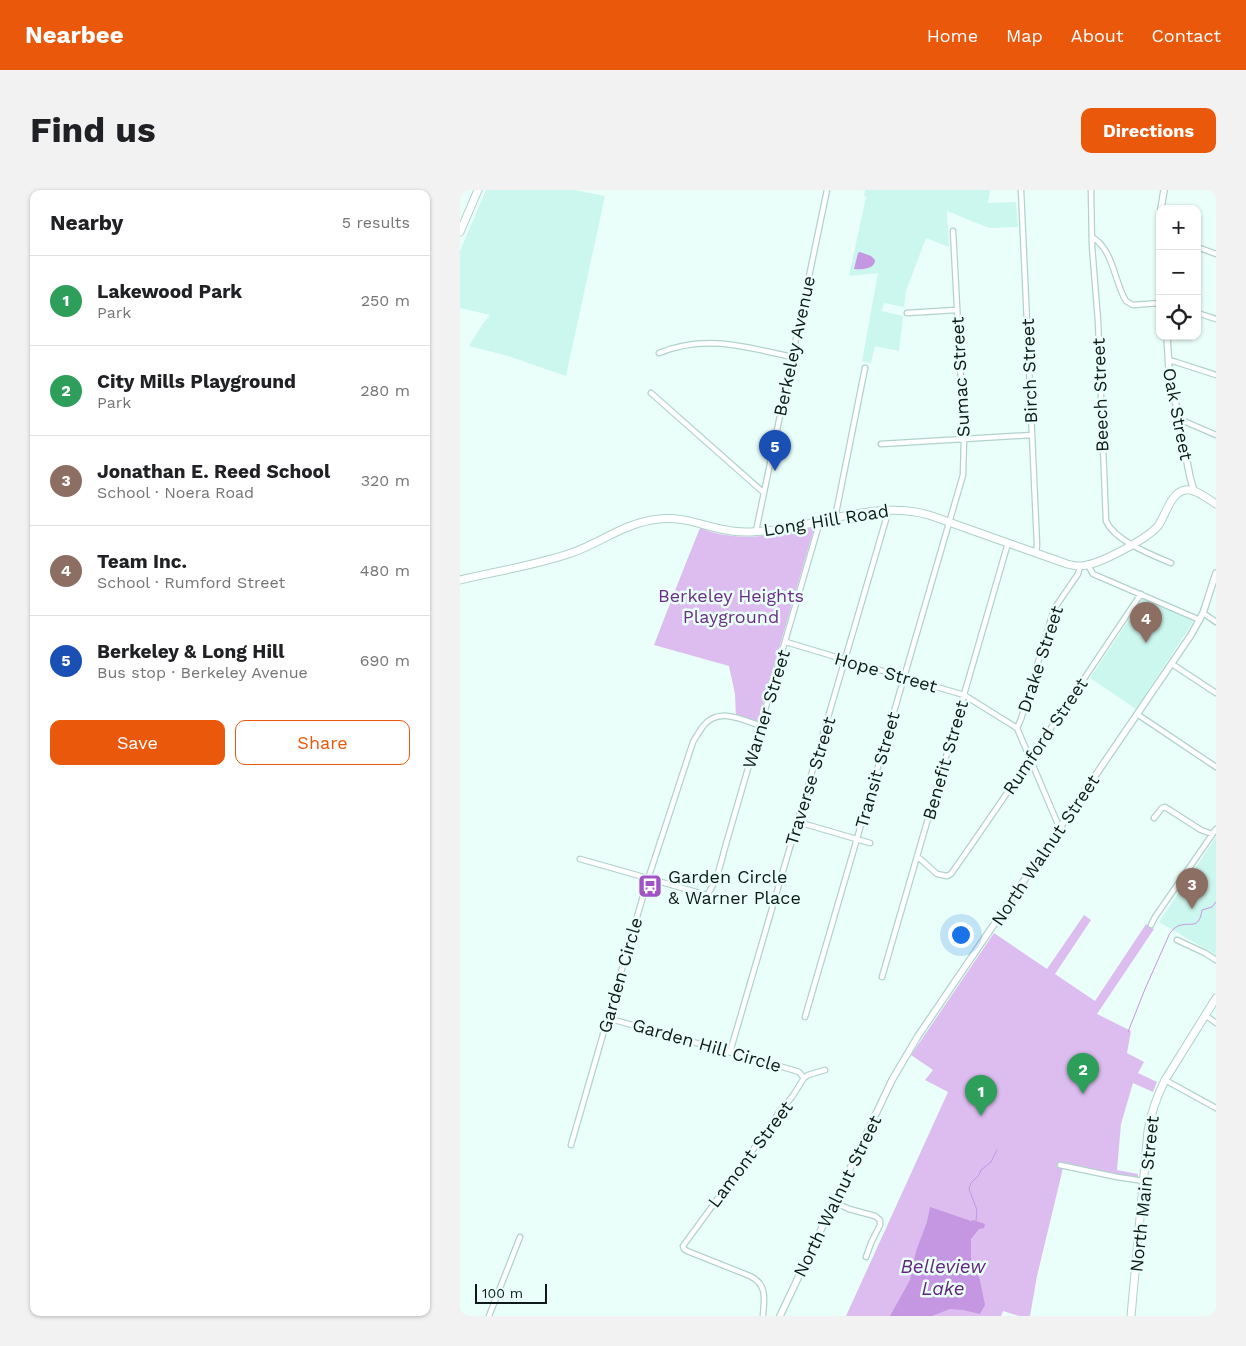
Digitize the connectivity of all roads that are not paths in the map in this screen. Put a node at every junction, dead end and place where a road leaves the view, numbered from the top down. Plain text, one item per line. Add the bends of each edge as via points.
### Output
1 (478, 190) edge
2 (827, 190) edge
3 (1022, 190) edge
4 (1091, 190) edge
5 (1164, 190) edge
6 (1162, 205) edge
7 (953, 231) dead end
8 (460, 232) edge
9 (1092, 237) junction
10 (1201, 249) edge
11 (1216, 254) edge
12 (1156, 303) edge
13 (956, 310) junction
14 (907, 312) dead end
15 (1201, 314) edge
16 (1216, 319) edge
17 (1167, 340) edge
18 (659, 353) dead end
19 (792, 357) junction
20 (1168, 360) junction
21 (865, 368) dead end
22 (1216, 375) edge
23 (651, 394) dead end
24 (1179, 420) junction
25 (1032, 435) junction
26 (1216, 435) edge
27 (964, 439) junction
28 (881, 444) dead end
29 (1194, 491) junction
30 (763, 492) junction
31 (1216, 504) edge
32 (889, 510) junction
33 (835, 518) junction
34 (820, 521) junction
35 (950, 522) junction
36 (756, 532) junction
37 (1008, 543) junction
38 (1132, 545) junction
39 (1036, 553) junction
40 (1171, 563) dead end
41 (1084, 566) junction
42 (1216, 573) edge
43 (460, 580) edge
44 (1141, 594) junction
45 (1203, 613) junction
46 (1200, 620) junction
47 (1216, 622) edge
48 (786, 642) junction
49 (846, 660) junction
50 (1172, 664) junction
51 (904, 677) junction
52 (1216, 693) edge
53 (964, 694) junction
54 (1138, 714) junction
55 (761, 726) junction
56 (1017, 728) junction
57 (1030, 758) junction
58 (1216, 767) edge
59 (1154, 818) dead end
60 (798, 822) junction
61 (1060, 829) junction
62 (1216, 829) edge
63 (1212, 834) junction
64 (857, 839) junction
65 (870, 843) dead end
66 (917, 856) junction
67 (580, 859) dead end
68 (648, 879) junction
69 (1151, 925) dead end
70 (1177, 940) dead end
71 (1216, 960) edge
72 (882, 977) dead end
73 (1216, 998) edge
74 (1205, 1015) junction
75 (805, 1017) dead end
76 (608, 1018) junction
77 (1216, 1023) edge
78 (730, 1052) junction
79 (824, 1070) dead end
80 (804, 1078) junction
81 (1166, 1080) junction
82 (1216, 1108) edge
83 (571, 1144) dead end
84 (1060, 1165) dead end
85 (1144, 1181) junction
86 (834, 1202) junction
87 (520, 1237) dead end
88 (866, 1257) dead end
89 (488, 1316) edge
90 (764, 1316) edge
91 (780, 1316) edge
92 (1131, 1316) edge

1 - 8 main road
2 - 19 street, Berkeley Avenue
3 - 25 street, Birch Street
4 - 9 street, Beech Street
5 - 6 street
7 - 13 street, Sumac Street
9 - 12 street via 1104,249 1128,303
9 - 38 street, Beech Street via 1105,518 1110,528
10 - 11 street
13 - 14 street
13 - 27 street, Sumac Street
15 - 16 street
17 - 20 street, Oak Street
18 - 19 street via 714,343
19 - 30 street, Berkeley Avenue
20 - 22 street
20 - 24 street, Oak Street
21 - 33 street
23 - 30 street
24 - 26 street
24 - 29 street, Oak Street
25 - 27 street
25 - 39 street, Birch Street
27 - 28 street
27 - 35 street, Sumac Street via 963,475
29 - 31 main road
29 - 38 main road via 1187,489 1177,494 1158,526
30 - 36 street, Berkeley Avenue
32 - 33 main road, Long Hill Road
32 - 35 main road, Long Hill Road via 914,511
32 - 49 street, Traverse Street
33 - 34 main road, Long Hill Road
34 - 36 main road, Long Hill Road
34 - 48 street, Warner Street
35 - 37 main road, Long Hill Road
35 - 51 street, Transit Street
36 - 43 main road, Long Hill Road via 725,530 683,519 651,520 626,527 567,554
37 - 39 main road, Long Hill Road
37 - 53 street, Benefit Street
38 - 40 street, Beech Street
38 - 41 main road
39 - 41 main road, Long Hill Road
41 - 44 street via 1093,574
41 - 56 street, Drake Street via 1054,609
42 - 45 street, North Walnut Street
44 - 46 street
44 - 57 street, Rumford Street
45 - 46 street, North Walnut Street
45 - 47 street
46 - 50 street, North Walnut Street
48 - 49 street, Hope Street
48 - 55 street, Warner Street
49 - 51 street, Hope Street
49 - 60 street, Traverse Street
50 - 52 street
50 - 54 street, North Walnut Street
51 - 53 street, Hope Street
51 - 64 street, Transit Street
53 - 56 street, Hope Street
53 - 66 street, Benefit Street
54 - 58 street
54 - 61 street, North Walnut Street
55 - 68 street, Garden Circle via 728,715 706,724 691,746
55 - 68 street, Warner Street via 718,872 707,895
56 - 57 street
57 - 61 street
57 - 66 street, Rumford Street via 951,874 937,874
59 - 63 street via 1164,807
60 - 64 street
60 - 78 street, Traverse Street
61 - 86 street, North Walnut Street via 906,1055
62 - 63 street
63 - 69 street
64 - 65 street
64 - 75 street, Transit Street
66 - 72 street, Benefit Street
67 - 68 street
68 - 76 street, Garden Circle
70 - 71 street
73 - 74 main road, North Main Street
74 - 77 street
74 - 81 main road, North Main Street
76 - 78 street, Garden Hill Circle
76 - 83 street, Garden Circle
78 - 80 street, Garden Hill Circle via 799,1072
79 - 80 street
80 - 90 street, Lamont Street via 683,1247 757,1280 764,1291
81 - 82 street
81 - 85 main road, North Main Street via 1150,1119
84 - 85 street
85 - 92 main road, North Main Street
86 - 88 street via 875,1216 880,1221
86 - 91 street, North Walnut Street
87 - 89 street

